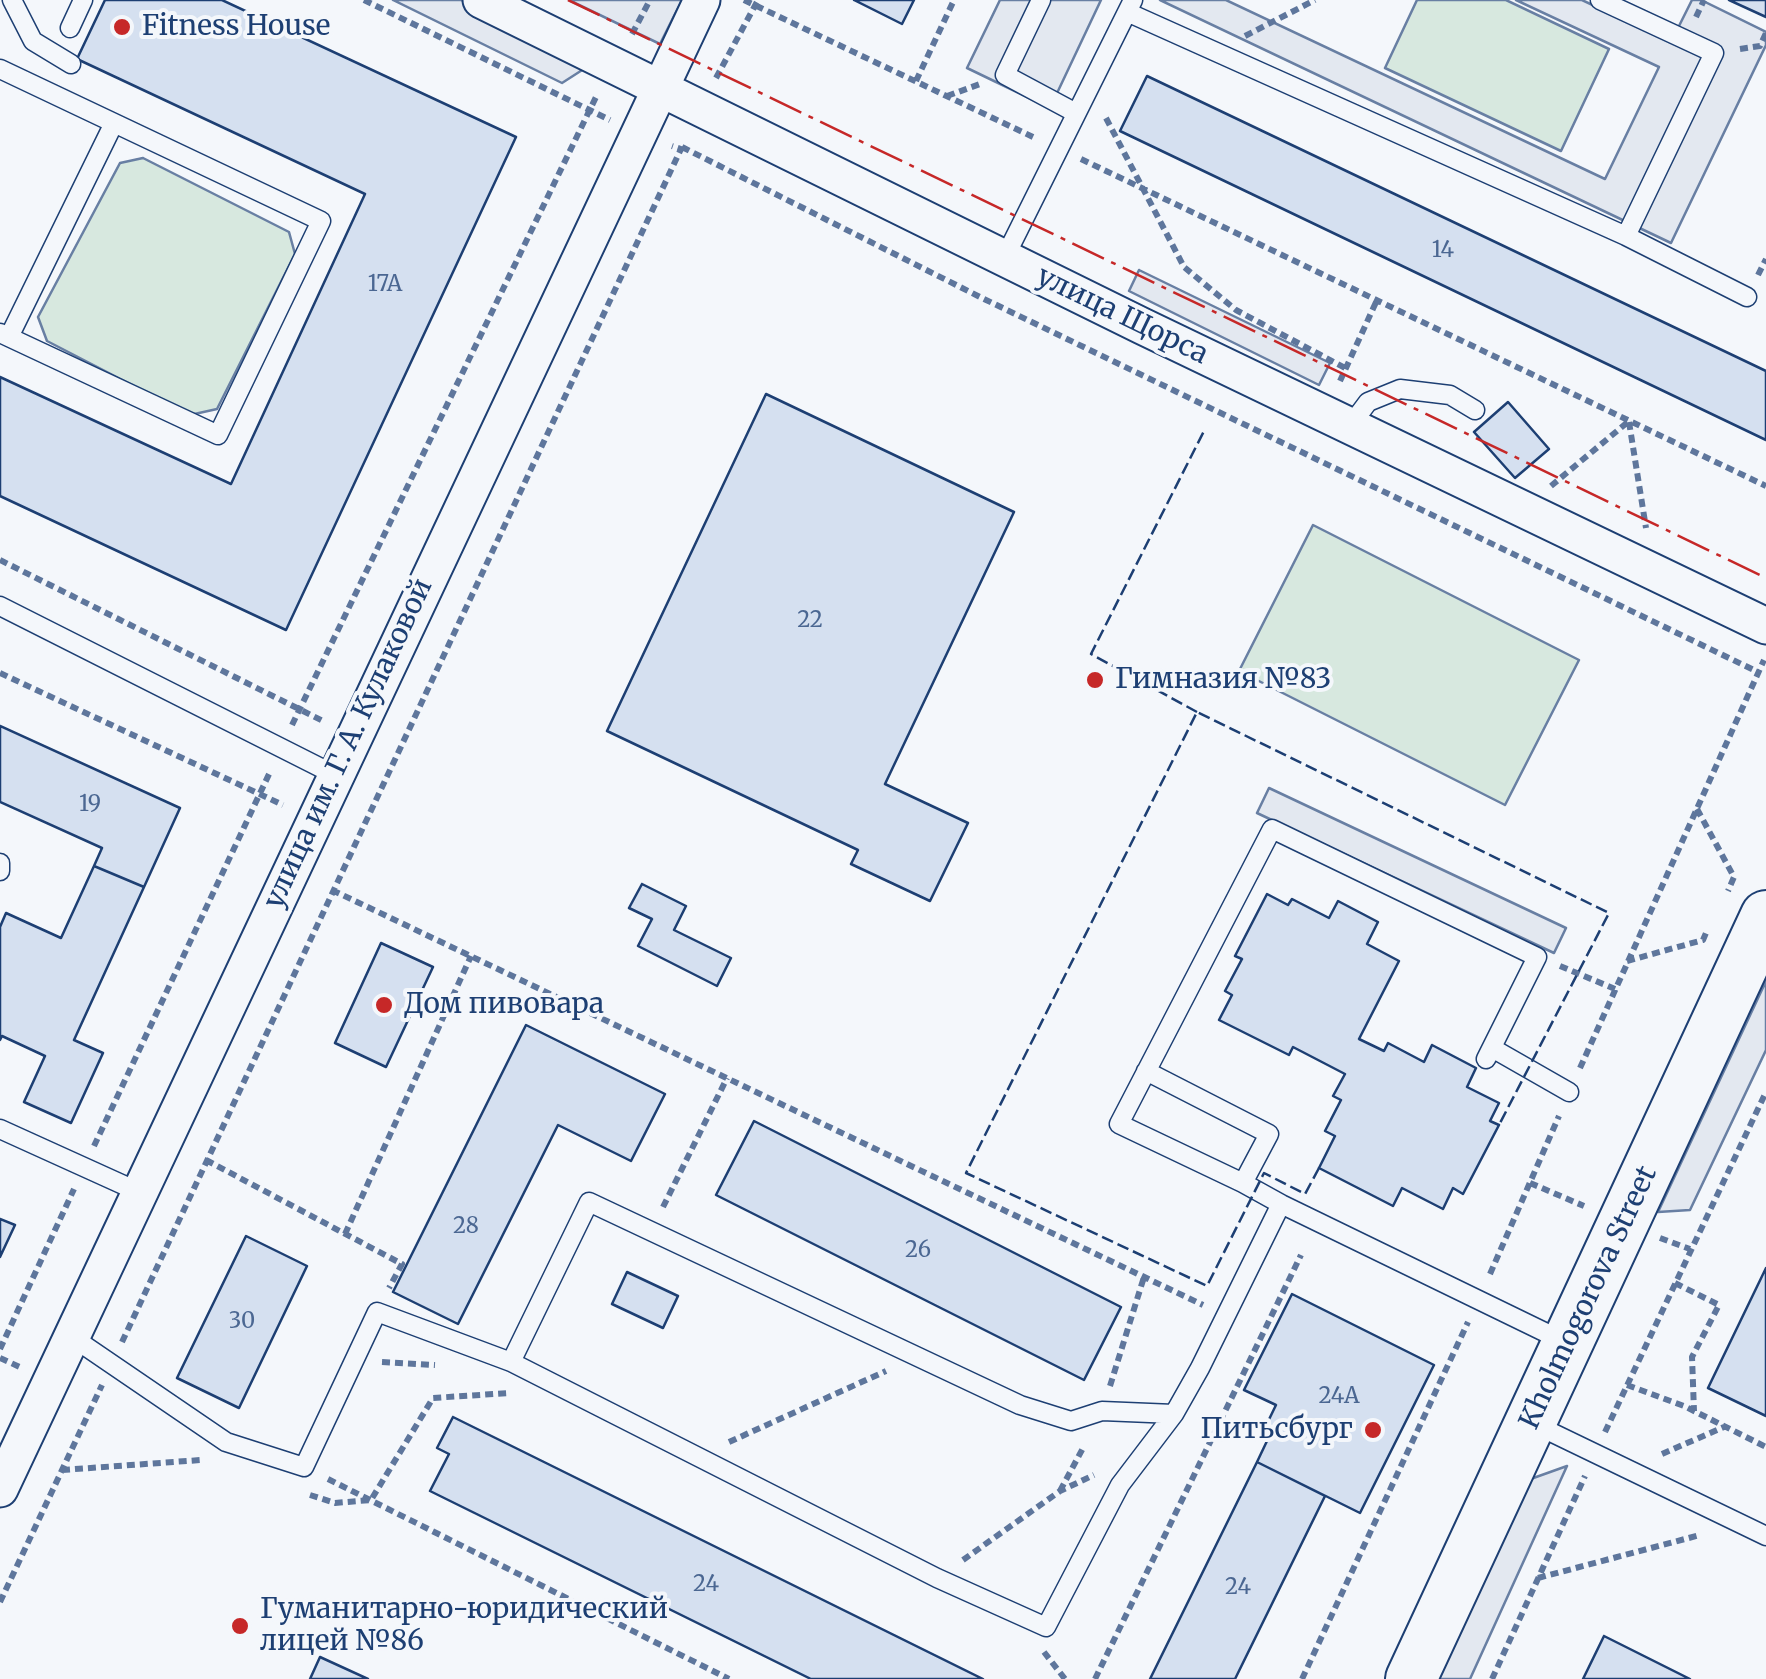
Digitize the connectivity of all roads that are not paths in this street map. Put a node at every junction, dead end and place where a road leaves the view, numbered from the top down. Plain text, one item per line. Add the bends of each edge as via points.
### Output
1 (12, 0) edge
2 (83, 0) edge
3 (702, 0) edge
4 (1041, 0) edge
5 (1600, 0) edge
6 (490, 2) edge
7 (1130, 6) edge
8 (70, 28) dead end
9 (71, 64) dead end
10 (0, 68) edge
11 (657, 87) junction
12 (1076, 113) junction
13 (114, 123) junction
14 (1626, 236) junction
15 (1004, 257) junction
16 (1747, 297) dead end
17 (4, 335) edge
18 (1475, 410) dead end
19 (1336, 420) junction
20 (0, 606) edge
21 (1766, 626) edge
22 (335, 775) junction
23 (0, 862) edge
24 (0, 871) edge
25 (1746, 904) edge
26 (1146, 1072) junction
27 (1570, 1092) road end
28 (0, 1130) edge
29 (1243, 1184) junction
30 (139, 1192) junction
31 (1281, 1204) junction
32 (72, 1337) junction
33 (1568, 1344) junction
34 (511, 1362) junction
35 (1174, 1414) junction
36 (1532, 1423) junction
37 (0, 1489) edge
38 (1766, 1536) edge
39 (1411, 1679) edge

1 - 9 lane via 33,41
2 - 8 lane
3 - 11 street, улица им. Г. А. Кулаковой
4 - 12 lane via 1005,75
5 - 14 lane via 1714,53
6 - 11 street, улица Щорса
7 - 12 lane
7 - 14 lane via 1215,52
10 - 13 lane
11 - 15 street, улица Щорса
11 - 22 street, улица им. Г. А. Кулаковой
12 - 15 lane
13 - 17 lane
13 - 17 lane via 320,221 218,434
14 - 16 lane
15 - 19 street, улица Щорса
18 - 19 lane via 1450,395 1400,390
19 - 21 street, улица Щорса
20 - 22 lane
22 - 30 street, улица им. Г. А. Кулаковой
23 - 24 lane
25 - 33 main road, Kholmogorova Street
26 - 27 lane via 1272,829 1537,956 1489,1054
26 - 29 lane via 1269,1134
26 - 29 lane via 1119,1124
28 - 30 lane
29 - 31 lane
30 - 32 street, улица им. Г. А. Кулаковой
31 - 33 lane
31 - 35 lane
32 - 34 lane via 226,1442 304,1468 377,1312
32 - 37 street, улица им. Г. А. Кулаковой
33 - 36 main road, Kholmogorova Street
34 - 35 lane via 589,1202 1020,1405 1072,1421 1102,1411
34 - 35 lane via 1046,1627 1120,1485
36 - 38 lane
36 - 39 main road, Kholmogorova Street

